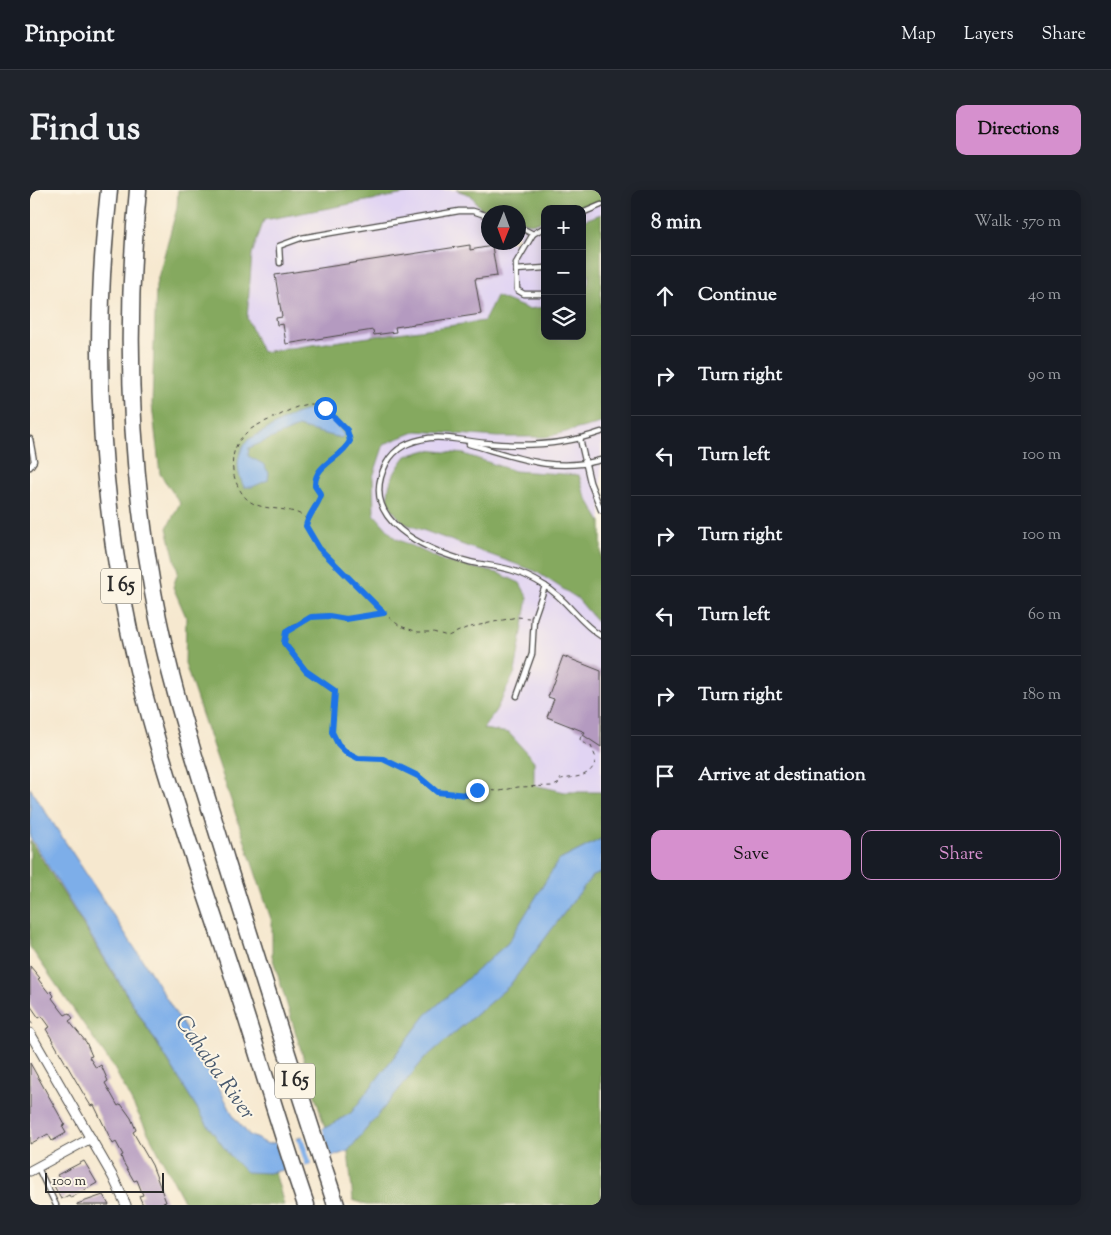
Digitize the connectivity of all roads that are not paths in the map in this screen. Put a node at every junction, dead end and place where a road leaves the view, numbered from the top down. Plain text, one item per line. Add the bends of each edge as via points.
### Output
1 (109, 190) edge
2 (138, 190) edge
3 (601, 205) edge
4 (586, 211) edge
5 (481, 214) edge
6 (526, 230) edge
7 (541, 230) edge
8 (533, 234) junction
9 (280, 263) dead end
10 (541, 268) edge
11 (516, 270) junction
12 (541, 294) edge
13 (601, 432) edge
14 (580, 439) junction
15 (456, 440) junction
16 (30, 442) edge
17 (601, 460) edge
18 (584, 464) junction
19 (30, 467) edge
20 (601, 510) edge
21 (545, 586) junction
22 (601, 636) edge
23 (517, 696) dead end
24 (30, 1033) edge
25 (91, 1138) junction
26 (34, 1170) edge
27 (335, 1204) edge
28 (56, 1205) edge
29 (126, 1205) edge
30 (306, 1205) edge

1 - 30 highway, I 65 via 100,310 100,396 106,478 129,630 154,729
2 - 27 highway, I 65 via 131,280 130,368 134,449 162,639 178,704
3 - 4 lane
5 - 9 lane via 459,211 301,238 279,246
6 - 8 lane
7 - 8 lane
8 - 11 lane via 516,263
10 - 11 lane
11 - 12 lane via 517,290 524,294
13 - 14 lane
14 - 15 lane via 542,444
14 - 18 lane
15 - 18 lane via 547,465
15 - 21 lane via 432,437 408,442 391,455 382,471 380,485 380,502 387,517 419,542 444,554 513,571
16 - 19 lane via 34,461
17 - 18 lane
18 - 20 lane
21 - 22 lane
21 - 23 lane via 534,618 532,654
24 - 25 street
25 - 26 street
25 - 29 street
26 - 28 lane

